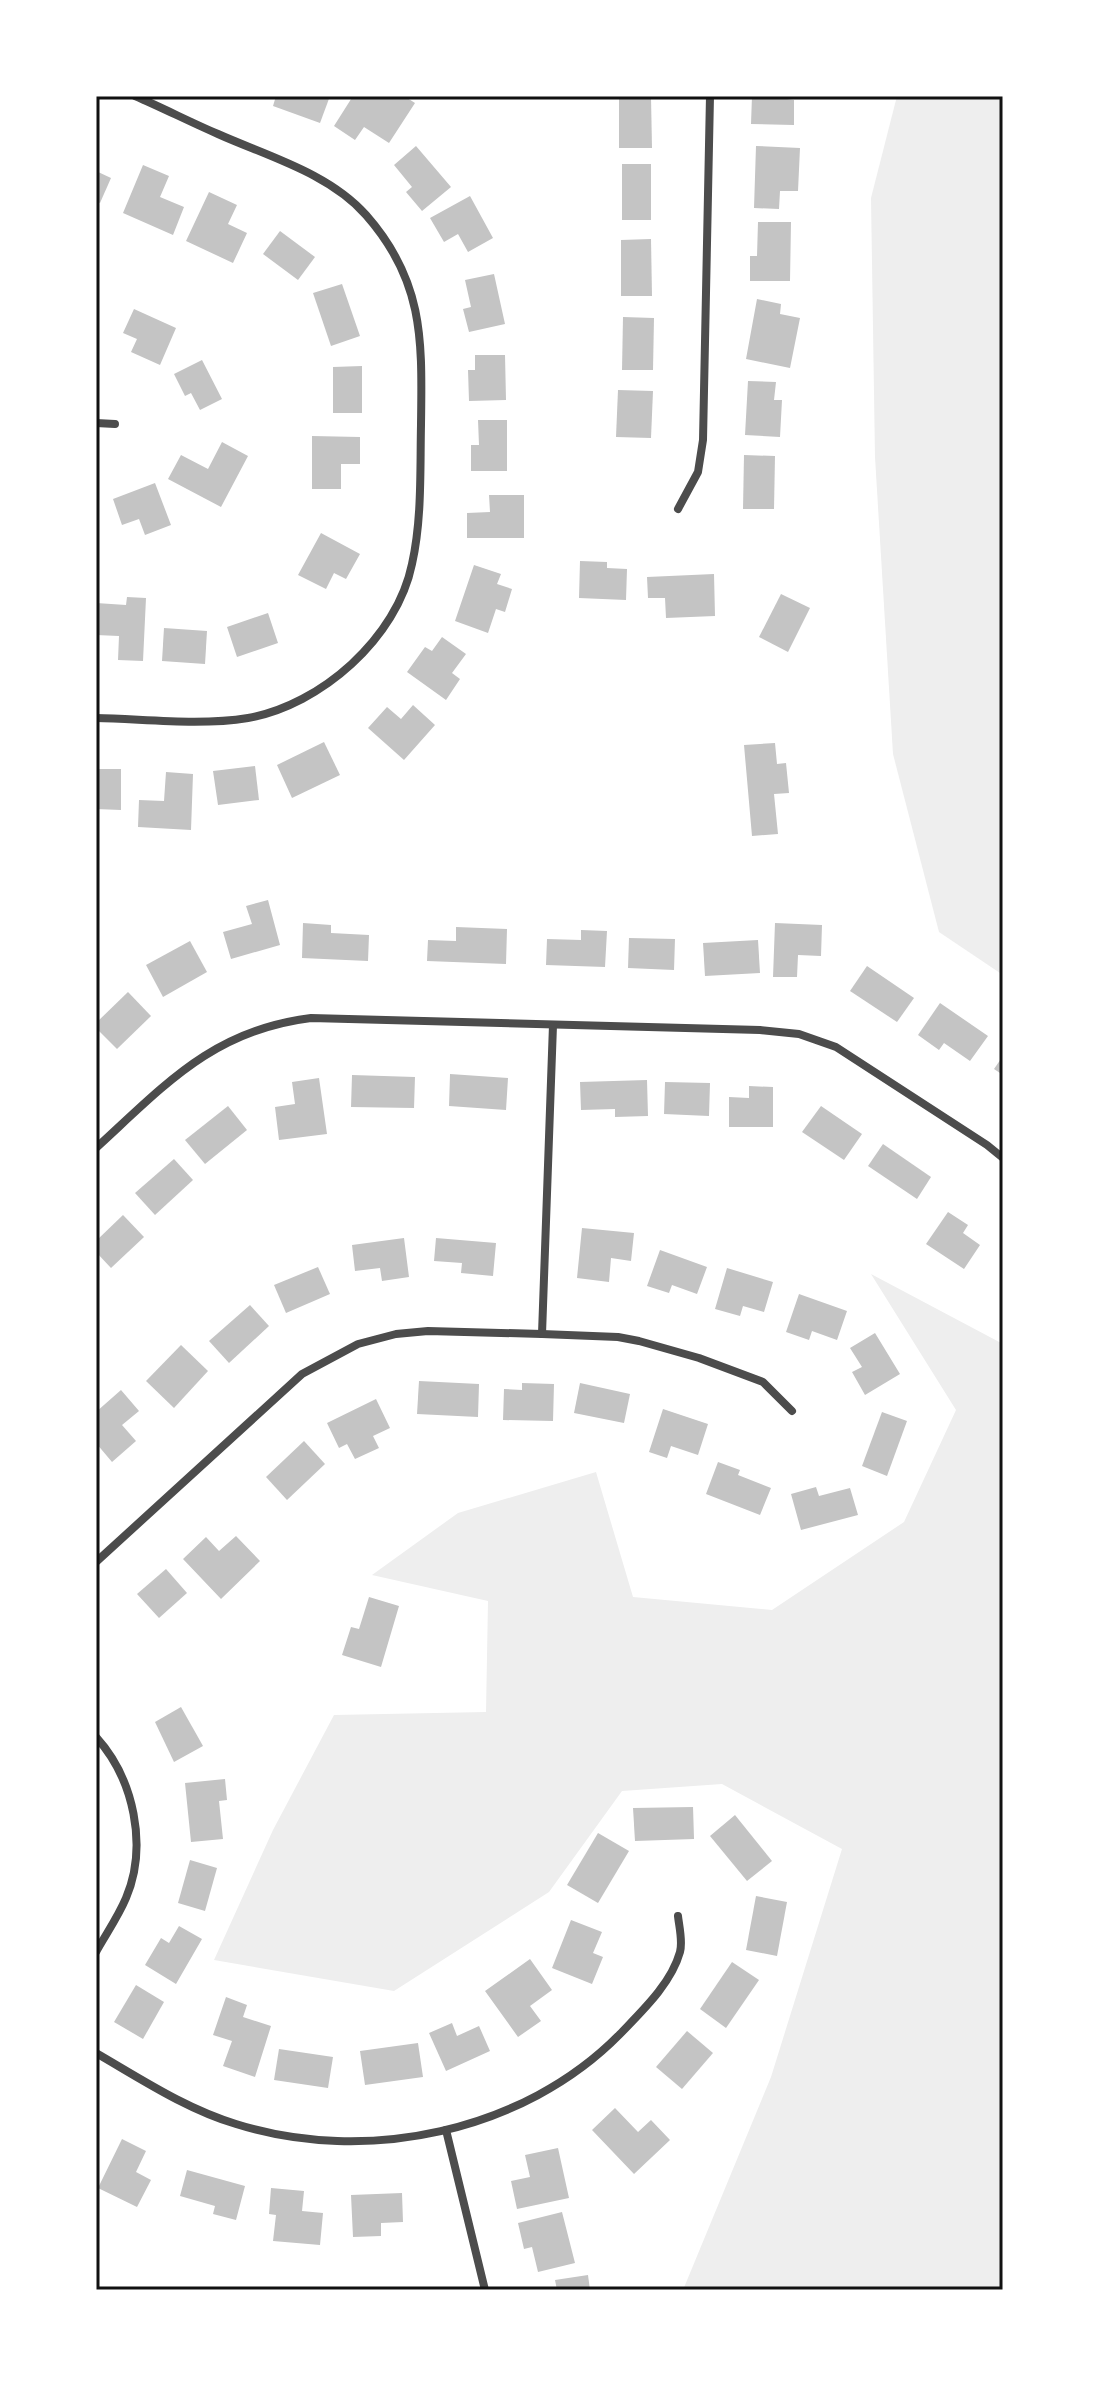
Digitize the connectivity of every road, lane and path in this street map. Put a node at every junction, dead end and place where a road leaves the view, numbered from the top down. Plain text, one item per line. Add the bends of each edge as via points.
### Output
1 (135, 96) edge
2 (710, 96) edge
3 (96, 423) edge
4 (115, 424) dead end
5 (678, 509) dead end
6 (96, 718) edge
7 (553, 1025) junction
8 (96, 1148) edge
9 (1003, 1158) edge
10 (542, 1334) junction
11 (792, 1411) dead end
12 (96, 1562) edge
13 (96, 1737) edge
14 (678, 1916) dead end
15 (96, 1952) edge
16 (96, 2053) edge
17 (446, 2130) junction
18 (485, 2290) edge

1 - 6 street via 336,190 364,213 388,245 416,306 420,328 419,516 412,567 398,602 345,672 311,694 275,711 224,720
2 - 5 street via 703,440 698,472
3 - 4 street
7 - 8 street via 311,1018 261,1028 206,1054
7 - 9 street via 799,1034 836,1047
7 - 10 street
10 - 11 street via 618,1337 699,1358 763,1382
10 - 12 street via 396,1334 324,1360 302,1374
13 - 15 street via 114,1761 131,1800 137,1840 126,1900
14 - 17 street via 682,1949 672,1970 649,2004 609,2045 566,2078 515,2106
16 - 17 street via 184,2103 261,2132 356,2142
17 - 18 street

